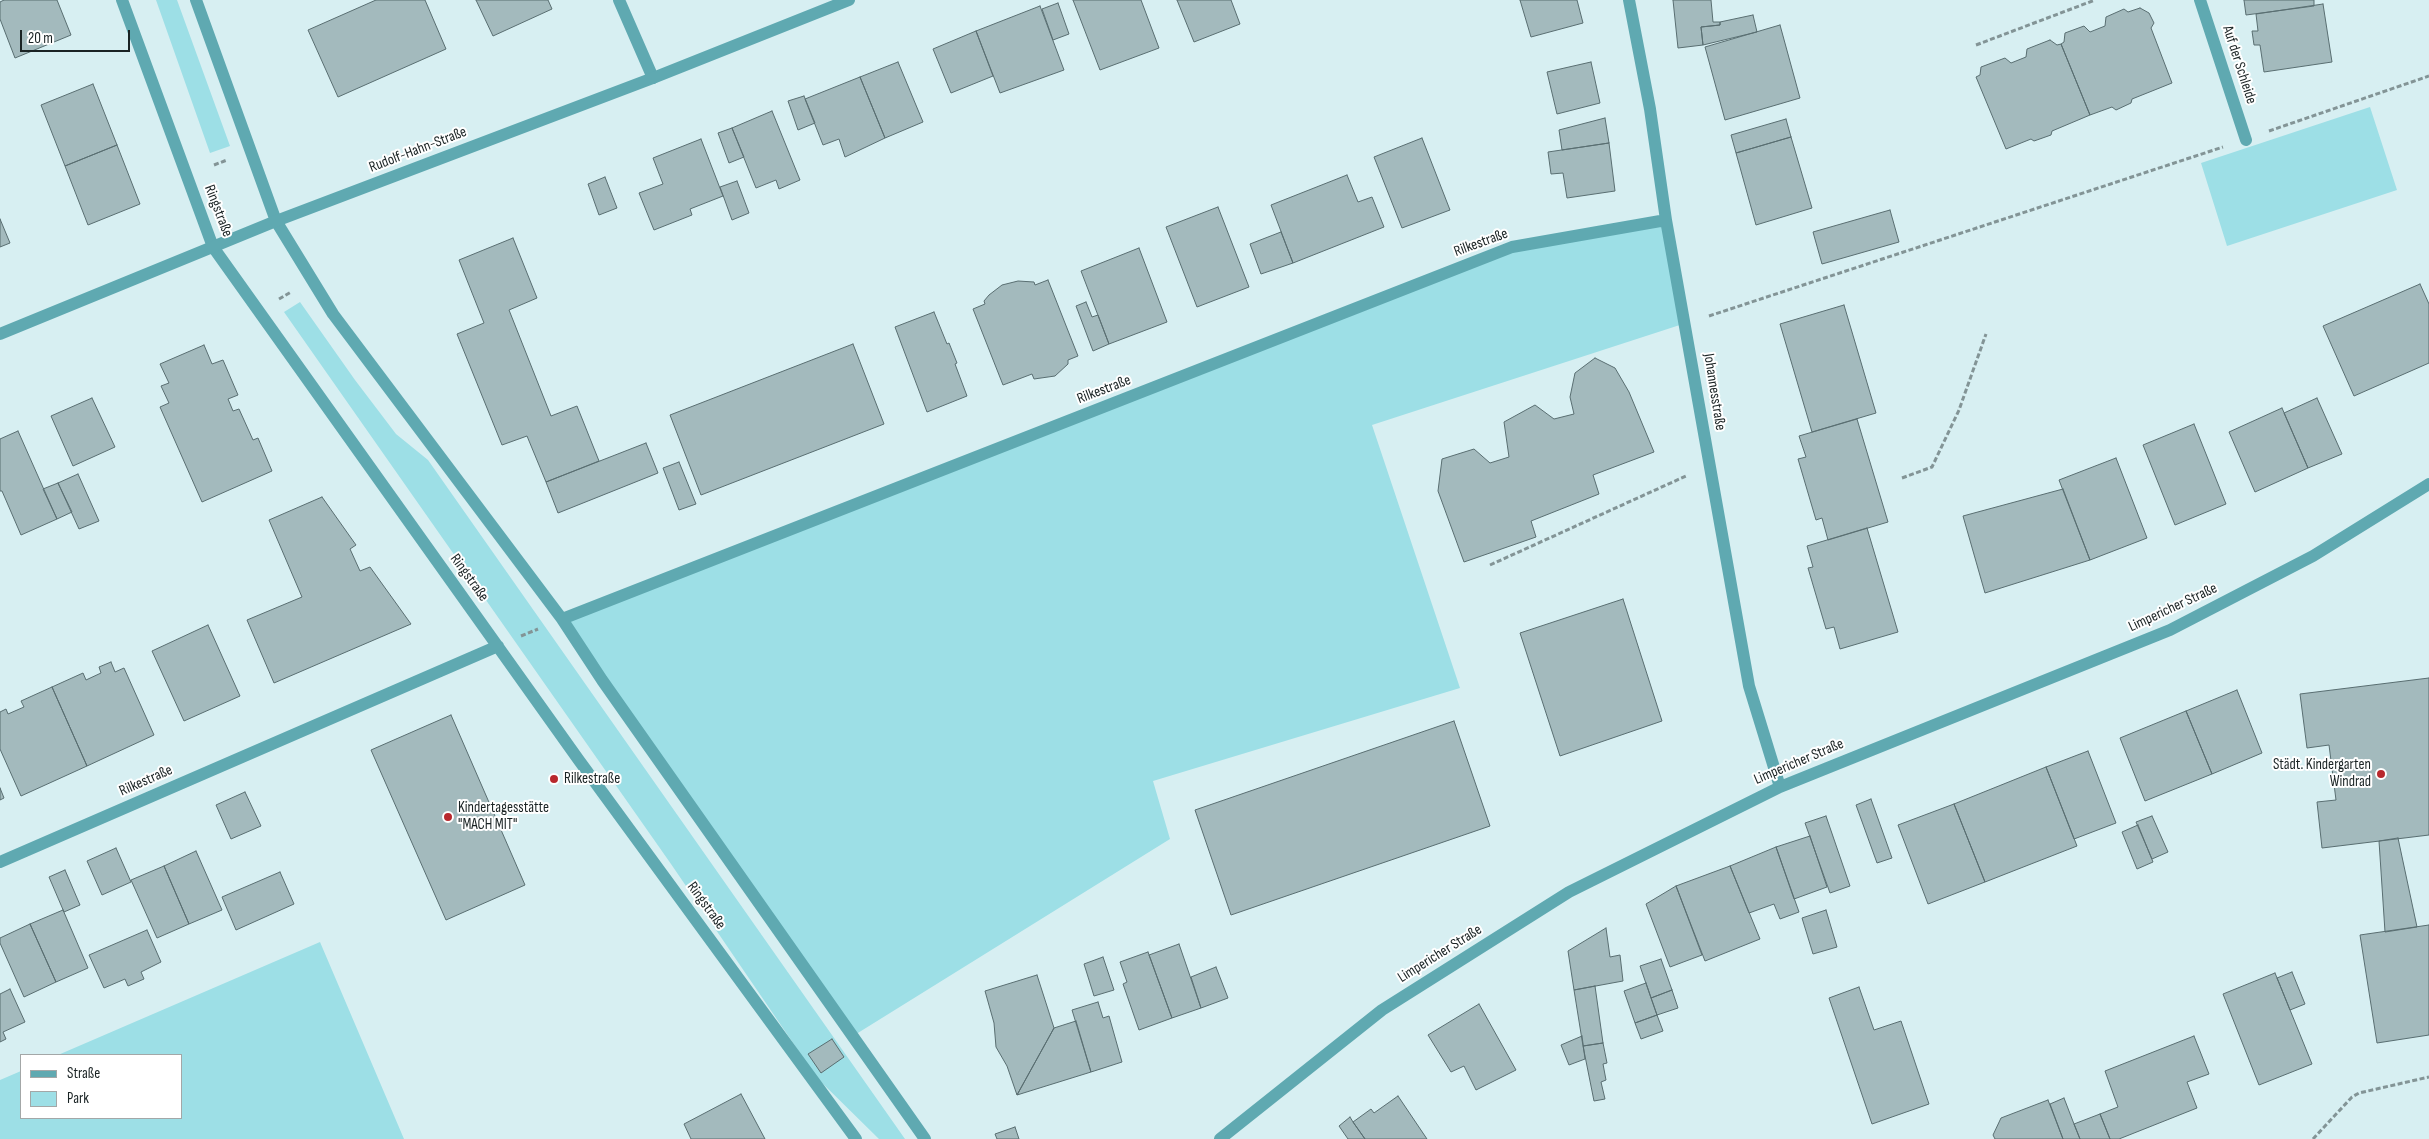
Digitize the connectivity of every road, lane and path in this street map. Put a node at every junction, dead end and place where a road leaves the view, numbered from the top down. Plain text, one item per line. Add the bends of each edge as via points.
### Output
1 (122, 0) edge
2 (196, 0) edge
3 (618, 0) edge
4 (849, 0) edge
5 (1630, 0) edge
6 (2095, 0) edge
7 (2200, 0) edge
8 (1976, 45) dead end
9 (2429, 76) edge
10 (653, 78) junction
11 (2246, 140) junction
12 (234, 158) dead end
13 (214, 165) dead end
14 (1666, 220) junction
15 (276, 221) junction
16 (213, 246) junction
17 (292, 291) dead end
18 (276, 300) dead end
19 (1686, 323) junction
20 (0, 334) edge
21 (1986, 334) dead end
22 (1709, 466) junction
23 (1902, 478) dead end
24 (2429, 484) edge
25 (1490, 565) dead end
26 (562, 619) junction
27 (498, 646) junction
28 (1780, 787) junction
29 (0, 862) edge
30 (2429, 1077) edge
31 (856, 1139) edge
32 (925, 1139) edge
33 (1220, 1139) edge
34 (2312, 1139) edge

1 - 16 street, Ringstraße
2 - 15 street
3 - 10 street
4 - 10 street, Rudolf-Hahn-Straße
5 - 14 street, Johannesstraße
6 - 8 path
7 - 11 street, Auf der Schleide
9 - 11 path
10 - 15 street, Rudolf-Hahn-Straße
11 - 19 path
12 - 13 path
14 - 19 street, Johannesstraße
14 - 26 street, Rilkestraße via 1512,248
15 - 16 street, Rudolf-Hahn-Straße
15 - 26 street via 333,314
16 - 20 street, Rudolf-Hahn-Straße
16 - 27 street, Ringstraße
17 - 18 path
19 - 22 street, Johannesstraße
21 - 23 path via 1959,410 1932,467
22 - 25 path
22 - 28 street, Johannesstraße via 1749,686
24 - 28 street, Limpericher Straße via 2312,556 2170,630
26 - 27 path
26 - 32 street
27 - 29 street, Rilkestraße
27 - 31 street, Ringstraße
28 - 33 street, Limpericher Straße via 1569,892 1382,1010
30 - 34 path via 2352,1097

